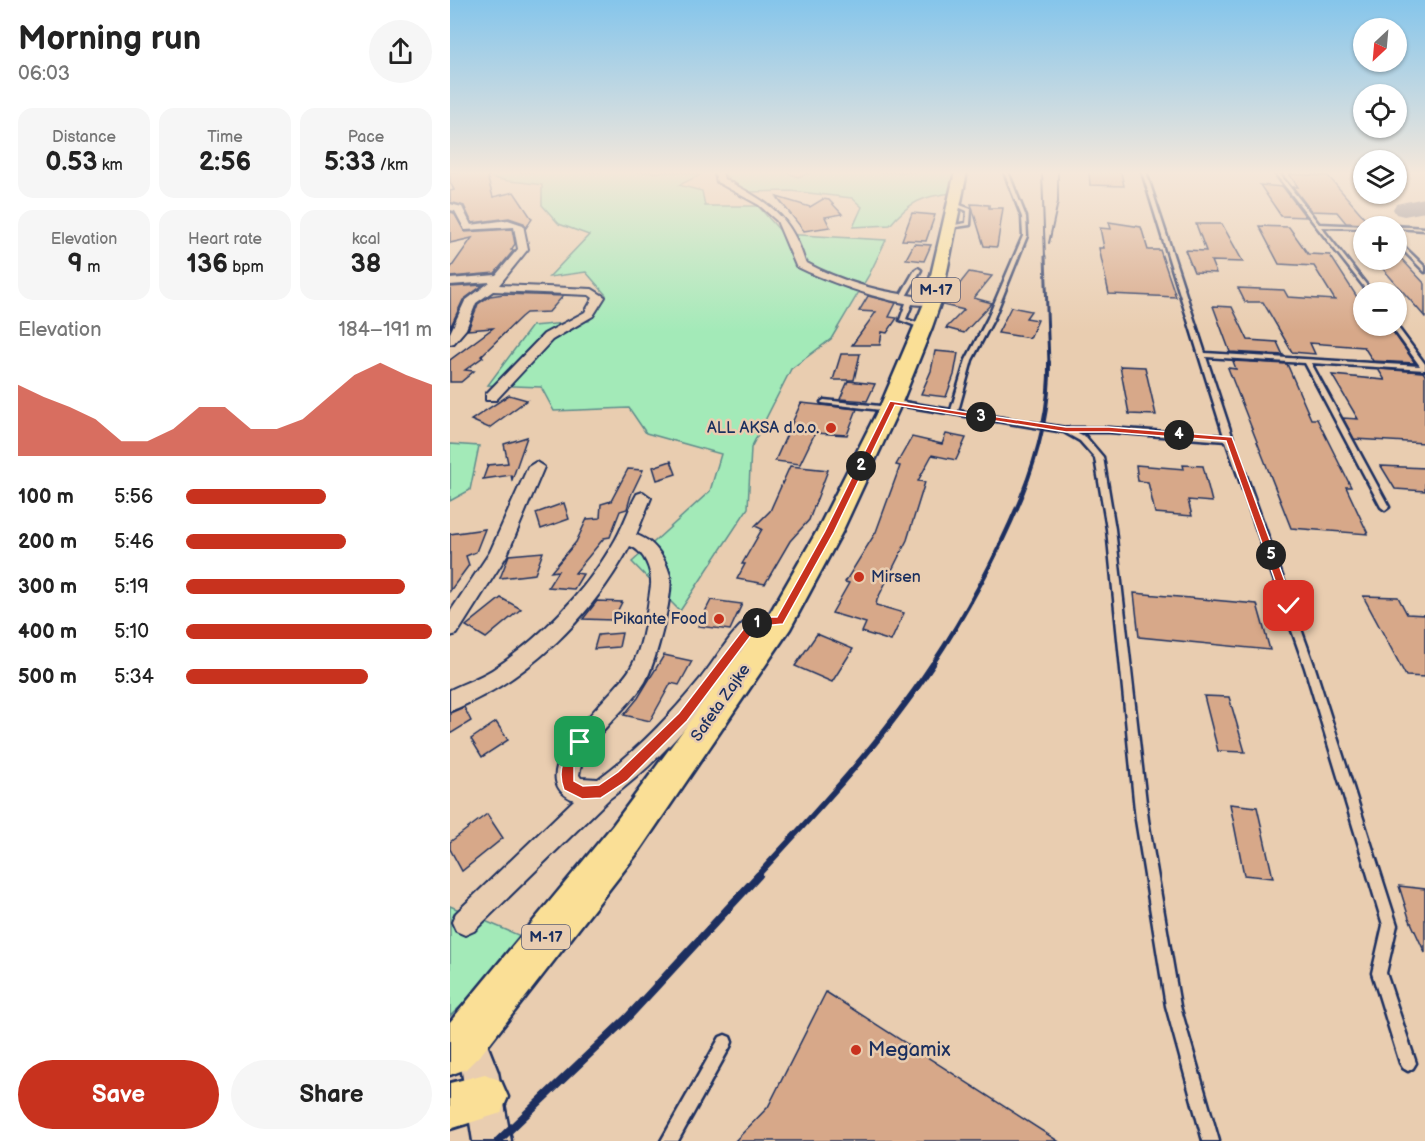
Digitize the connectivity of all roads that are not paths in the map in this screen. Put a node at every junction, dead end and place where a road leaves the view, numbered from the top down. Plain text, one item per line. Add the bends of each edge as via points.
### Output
1 (467, 225) edge
2 (490, 225) edge
3 (518, 225) edge
4 (786, 225) edge
5 (951, 225) edge
6 (1024, 225) edge
7 (1161, 225) edge
8 (1319, 225) edge
9 (1325, 225) edge
10 (1353, 227) edge
11 (1407, 228) edge
12 (1425, 229) edge
13 (1407, 251) edge
14 (918, 270) dead end
15 (1425, 270) edge
16 (450, 282) edge
17 (1362, 282) edge
18 (495, 283) junction
19 (902, 298) junction
20 (915, 300) junction
21 (933, 301) junction
22 (923, 327) junction
23 (1401, 336) edge
24 (450, 340) edge
25 (1204, 355) junction
26 (1307, 361) junction
27 (490, 397) dead end
28 (824, 402) dead end
29 (891, 405) junction
30 (954, 412) junction
31 (1066, 430) junction
32 (1229, 439) junction
33 (536, 467) dead end
34 (643, 498) dead end
35 (1385, 507) dead end
36 (626, 540) junction
37 (458, 605) edge
38 (780, 621) junction
39 (450, 628) edge
40 (450, 700) edge
41 (601, 791) junction
42 (465, 922) dead end
43 (725, 1042) dead end
44 (458, 1045) edge
45 (1408, 1063) dead end
46 (476, 1115) edge
47 (669, 1141) edge
48 (1211, 1141) edge

1 - 2 street
3 - 18 street via 523,249
4 - 19 street via 794,237 800,264 823,277
5 - 21 main road, Safeta Zajke / M-17
6 - 30 lane via 1025,236 969,360
7 - 25 lane
8 - 17 lane
9 - 10 lane
11 - 12 lane
13 - 15 lane
14 - 19 lane
16 - 18 street
18 - 24 street via 471,301 460,329
18 - 27 street via 592,292 599,297 589,314 548,337
19 - 20 street
20 - 21 street
20 - 22 lane via 909,303 903,320
21 - 22 main road, Safeta Zajke / M-17
22 - 29 main road, Safeta Zajke / M-17
23 - 26 lane via 1425,368
25 - 26 lane
25 - 32 lane
26 - 35 lane
28 - 29 lane
29 - 30 lane
29 - 38 main road, Safeta Zajke / M-17 via 830,532
30 - 31 lane
31 - 32 lane
31 - 48 lane via 1083,439 1099,458 1111,529 1142,820 1173,1006
32 - 45 lane via 1310,668 1390,925 1379,973
33 - 37 street via 498,555
34 - 36 street
36 - 40 street via 573,613 498,676
36 - 41 street via 642,543 661,576 648,653 639,674 580,742 568,762 569,786 582,793
37 - 39 street
38 - 41 street via 762,621 752,627 683,717 623,777
38 - 44 main road, Safeta Zajke / M-17 via 626,838
41 - 42 street
43 - 47 lane
44 - 46 street via 480,1072

